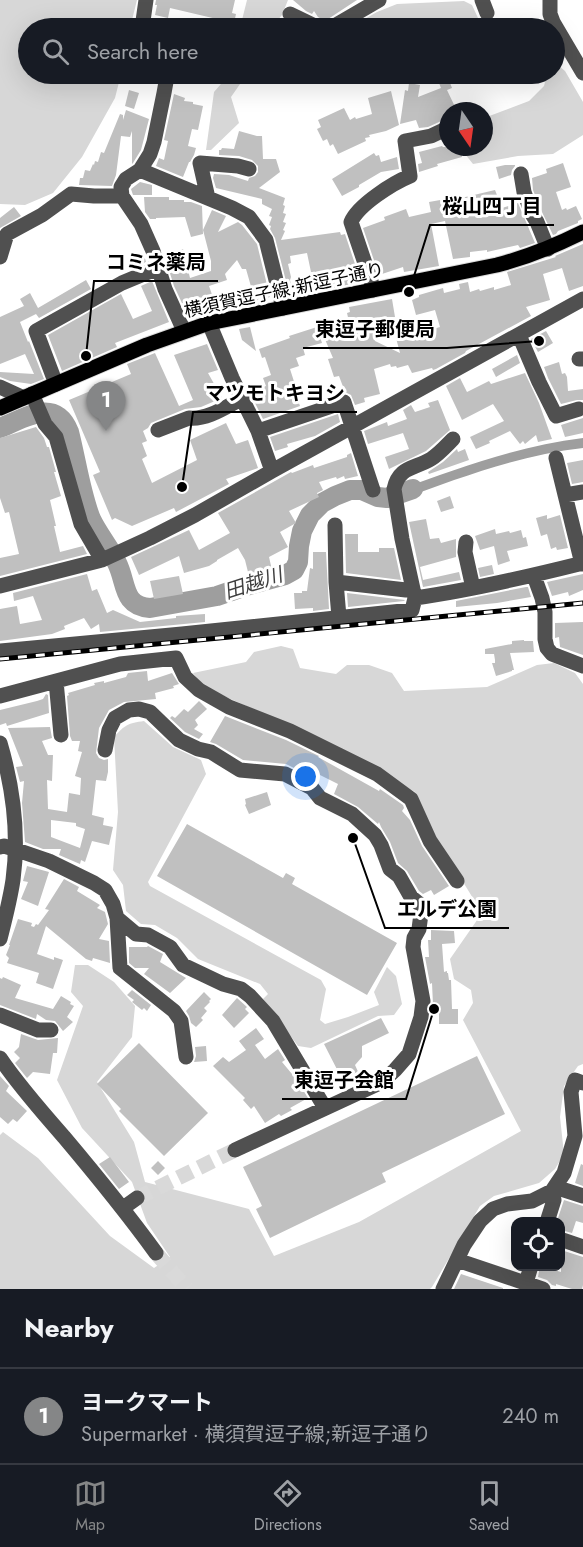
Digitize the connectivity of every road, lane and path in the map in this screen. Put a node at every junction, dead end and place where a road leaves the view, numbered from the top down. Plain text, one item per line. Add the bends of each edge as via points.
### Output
1 (146, 0) edge
2 (379, 0) edge
3 (550, 0) edge
4 (290, 14) dead end
5 (143, 18) edge
6 (297, 18) edge
7 (348, 18) edge
8 (552, 18) edge
9 (565, 42) edge
10 (583, 73) edge
11 (166, 84) edge
12 (439, 132) edge
13 (249, 169) dead end
14 (140, 170) junction
15 (521, 174) dead end
16 (122, 196) junction
17 (208, 198) junction
18 (583, 232) edge
19 (548, 249) junction
20 (0, 256) edge
21 (158, 268) junction
22 (373, 290) junction
23 (583, 299) edge
24 (283, 308) junction
25 (209, 323) junction
26 (184, 331) junction
27 (519, 335) junction
28 (56, 384) junction
29 (0, 387) edge
30 (28, 396) junction
31 (243, 399) junction
32 (0, 408) edge
33 (579, 409) dead end
34 (352, 427) junction
35 (158, 430) dead end
36 (258, 430) junction
37 (453, 439) dead end
38 (556, 458) dead end
39 (272, 471) junction
40 (373, 490) dead end
41 (583, 492) edge
42 (565, 495) junction
43 (335, 525) dead end
44 (465, 542) dead end
45 (109, 557) junction
46 (583, 563) edge
47 (534, 576) junction
48 (336, 582) junction
49 (0, 586) edge
50 (473, 588) junction
51 (411, 594) junction
52 (339, 617) junction
53 (0, 651) edge
54 (583, 666) edge
55 (56, 681) junction
56 (0, 696) edge
57 (61, 735) dead end
58 (0, 743) edge
59 (105, 750) dead end
60 (7, 848) edge
61 (458, 881) dead end
62 (117, 918) junction
63 (0, 939) edge
64 (0, 1015) edge
65 (51, 1030) dead end
66 (186, 1056) dead end
67 (0, 1058) edge
68 (580, 1079) edge
69 (325, 1108) junction
70 (579, 1137) edge
71 (235, 1150) tunnel mouth
72 (553, 1189) junction
73 (583, 1196) edge
74 (137, 1198) tunnel mouth
75 (123, 1208) junction
76 (548, 1217) edge
77 (565, 1240) edge
78 (583, 1247) edge
79 (156, 1252) tunnel mouth
80 (456, 1260) junction
81 (530, 1271) edge
82 (503, 1282) edge
83 (526, 1283) junction
84 (443, 1289) edge
85 (543, 1289) edge

1 - 5 street
2 - 7 street
3 - 8 street
4 - 6 street
9 - 10 street
11 - 14 street via 154,142
12 - 22 street via 405,141 410,176 389,186 351,222
13 - 17 street via 200,163
14 - 16 street via 126,179 121,187
14 - 17 street
15 - 19 street via 532,214
16 - 20 street via 71,194 7,234
16 - 21 street via 141,224
17 - 24 street via 249,217 266,240
18 - 19 main road, 横須賀逗子線;新逗子通り
19 - 22 main road, 横須賀逗子線;新逗子通り via 497,265
21 - 26 street
21 - 28 street via 122,283 36,331
22 - 24 main road, 横須賀逗子線;新逗子通り
23 - 27 street
24 - 25 main road, 横須賀逗子線;新逗子通り
25 - 26 main road, 横須賀逗子線;新逗子通り
25 - 31 street
26 - 28 main road, 横須賀逗子線;新逗子通り
27 - 33 street via 556,416
27 - 34 street
28 - 30 main road, 横須賀逗子線;新逗子通り
29 - 30 street
30 - 32 main road, 横須賀逗子線;新逗子通り
30 - 45 street via 56,437 81,524
31 - 35 street via 212,414
31 - 36 street
34 - 36 street via 344,402
34 - 39 street
34 - 40 street
36 - 39 street
37 - 51 street via 431,459 405,471 396,481 395,497
38 - 42 street
39 - 45 street
41 - 42 street
42 - 46 street
43 - 48 street
44 - 50 street
45 - 49 street
46 - 47 street
47 - 50 street
47 - 54 street via 545,612 547,648 552,654
48 - 51 street
48 - 52 street
50 - 51 street
51 - 52 street via 412,610
52 - 53 street
55 - 56 street
55 - 57 street
55 - 61 street via 120,664 177,658 185,677 199,690 376,774 411,799 430,841
58 - 60 street via 14,825
59 - 69 street via 115,718 139,709 150,712 179,740 211,752 240,771 285,774 352,814 375,835 390,869 422,906 413,947 423,1001 409,1054 382,1082
60 - 62 street via 52,862 105,890
60 - 63 street via 13,878
62 - 66 street via 120,968 182,1021
62 - 69 street via 136,934 148,935 170,947 183,965 250,996 273,1021
64 - 65 street via 38,1030
67 - 75 street
68 - 70 street via 572,1092
69 - 71 street
70 - 72 street
72 - 73 street
72 - 76 street
72 - 80 street via 532,1201 493,1209 480,1221
74 - 75 street
75 - 79 street
77 - 78 street
80 - 82 street
80 - 84 street
81 - 83 street
82 - 83 street
83 - 85 street

